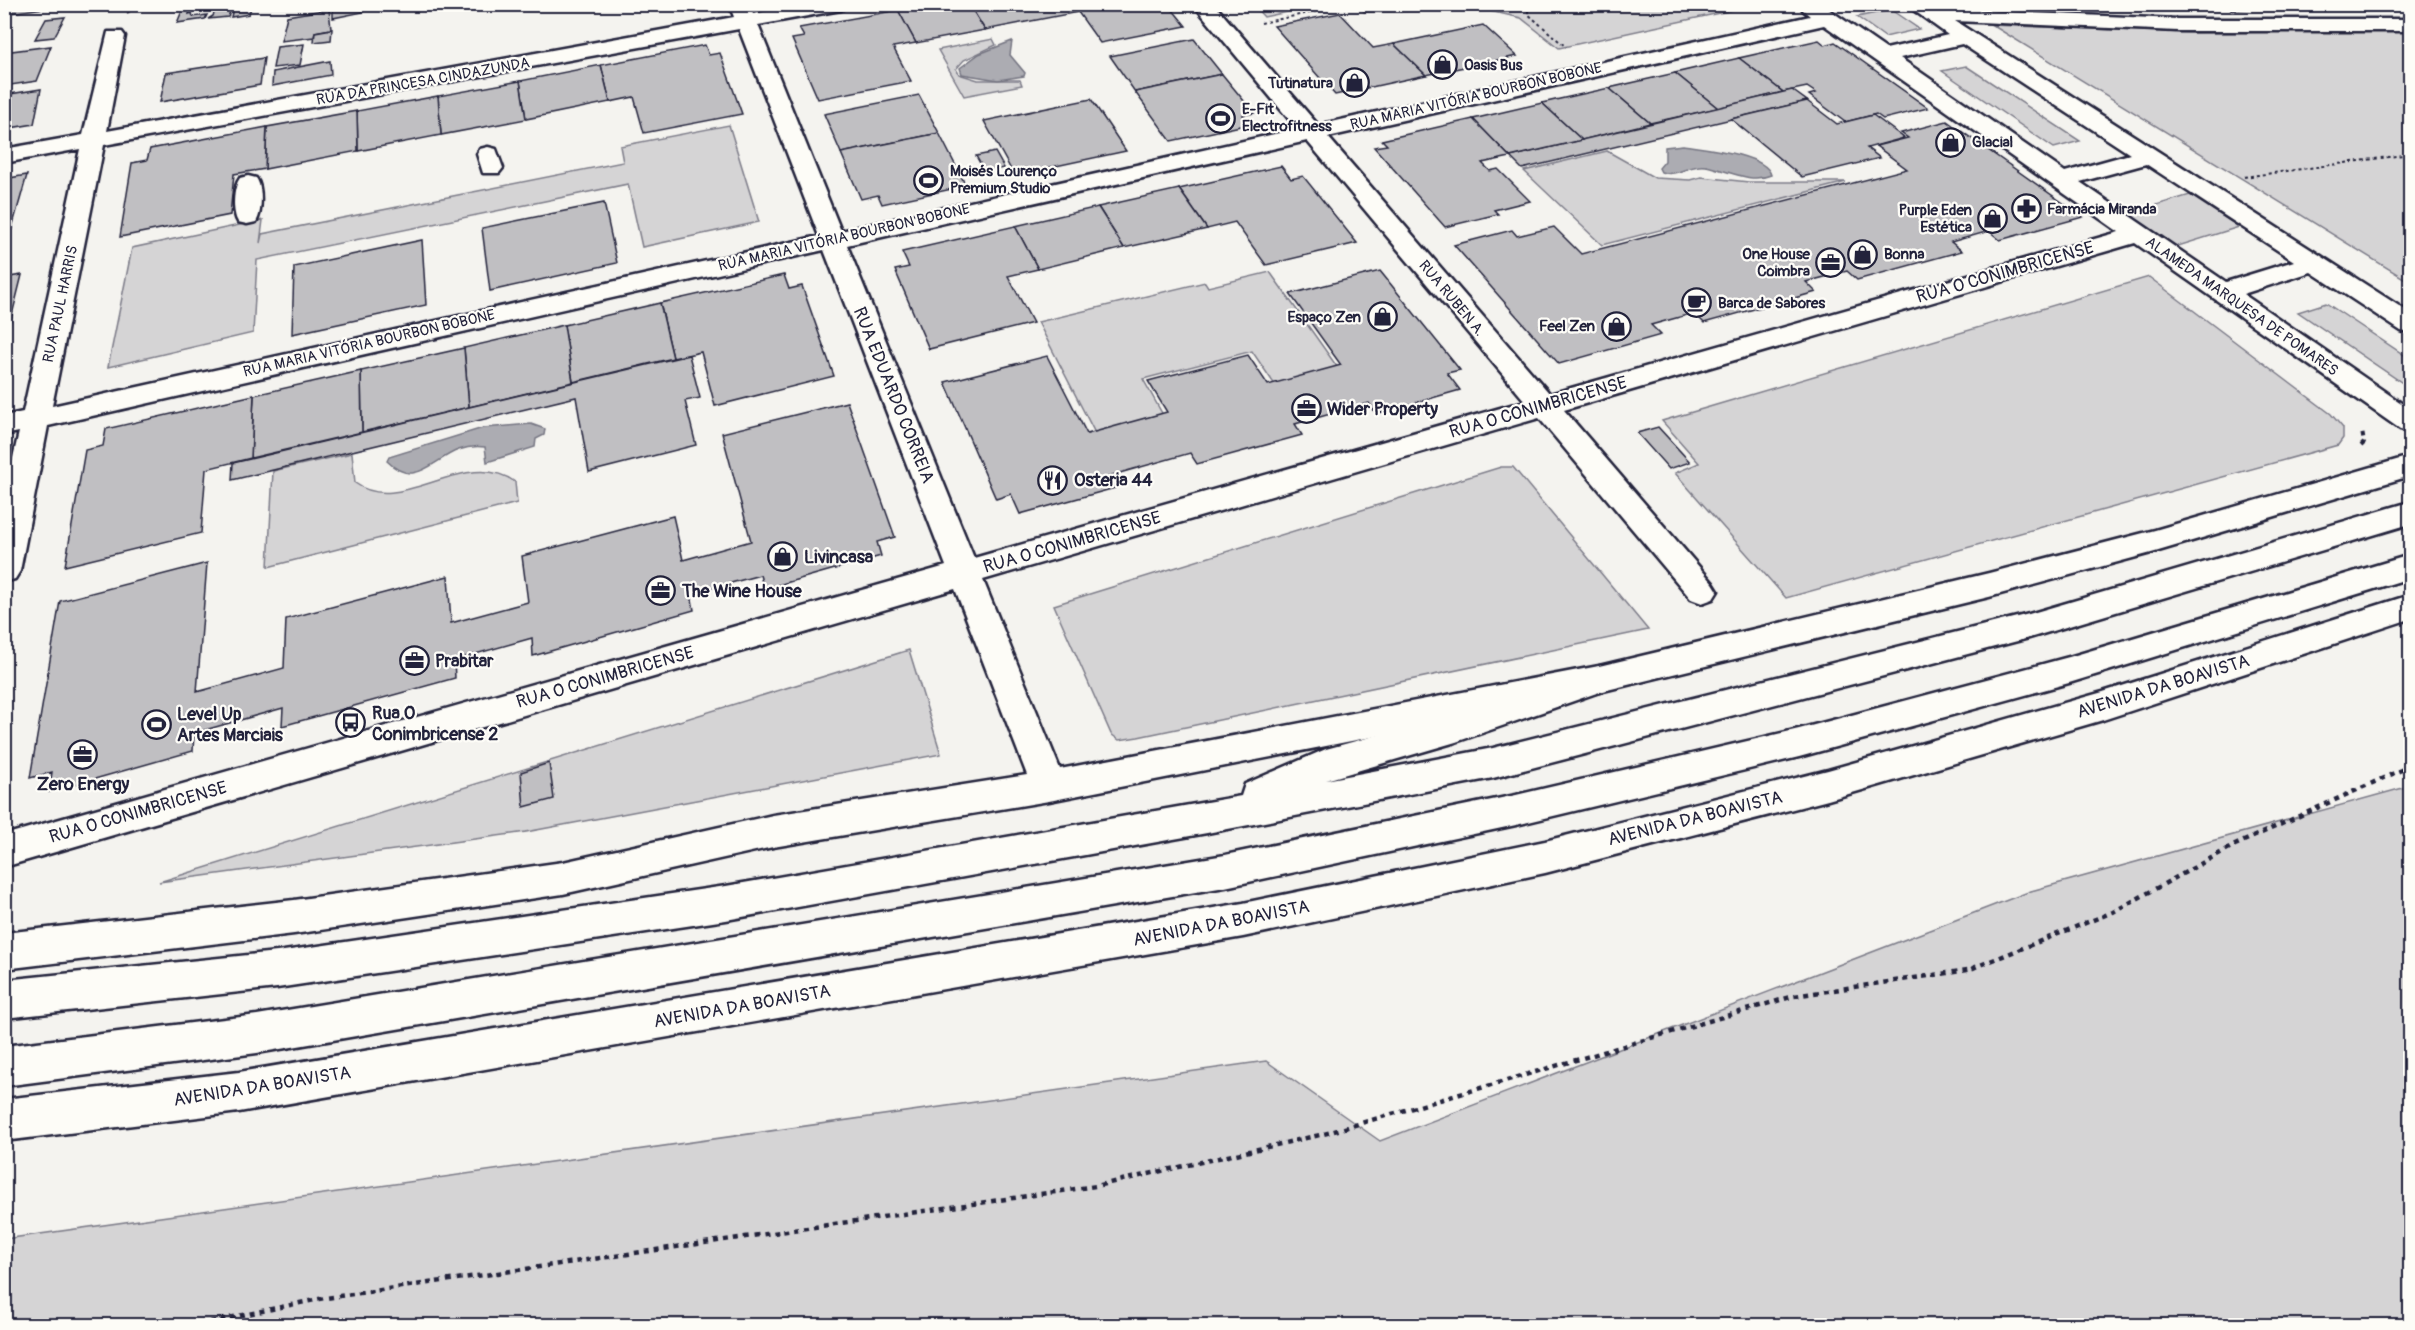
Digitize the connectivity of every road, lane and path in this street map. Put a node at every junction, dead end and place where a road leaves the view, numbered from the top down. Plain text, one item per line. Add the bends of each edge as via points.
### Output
1 (841, 4) edge
2 (1203, 4) edge
3 (1352, 4) edge
4 (1528, 4) edge
5 (1924, 10) edge
6 (1818, 11) edge
7 (743, 13) edge
8 (2410, 25) edge
9 (1225, 30) junction
10 (115, 36) dead end
11 (1965, 37) junction
12 (1565, 46) dead end
13 (1883, 56) junction
14 (1312, 133) junction
15 (94, 141) junction
16 (2410, 154) edge
17 (4, 156) edge
18 (2149, 156) junction
19 (2061, 180) junction
20 (248, 183) dead end
21 (2200, 189) junction
22 (247, 218) dead end
23 (2139, 234) junction
24 (833, 240) junction
25 (2314, 263) junction
26 (2222, 292) junction
27 (2410, 326) edge
28 (1544, 406) junction
29 (36, 419) junction
30 (2410, 422) edge
31 (4, 426) edge
32 (2410, 466) edge
33 (2410, 513) edge
34 (2410, 567) edge
35 (4, 571) edge
36 (965, 573) junction
37 (1702, 591) dead end
38 (2410, 607) edge
39 (1599, 679) junction
40 (2410, 766) edge
41 (1049, 786) junction
42 (1207, 818) junction
43 (4, 851) edge
44 (4, 951) edge
45 (4, 999) edge
46 (4, 1066) edge
47 (4, 1120) edge
48 (191, 1326) edge

1 - 7 main road, RUA DA PRINCESA CINDAZUNDA
2 - 9 main road, RUA RUBEN A.
3 - 9 path
4 - 12 path via 1528,14
5 - 8 main road via 2178,25
5 - 11 main road
6 - 13 main road, ALAMEDA MARQUESA DE POMARES
6 - 14 main road, RUA MARIA VITÓRIA BOURBON BOBONE
7 - 15 main road, RUA DA PRINCESA CINDAZUNDA
7 - 24 main road, RUA EDUARDO CORREIA
9 - 14 main road, RUA RUBEN A.
10 - 15 main road, RUA PAUL HARRIS
11 - 13 main road
11 - 18 main road
13 - 19 main road, ALAMEDA MARQUESA DE POMARES
14 - 24 main road, RUA MARIA VITÓRIA BOURBON BOBONE
14 - 28 main road, RUA RUBEN A.
15 - 17 main road, RUA DA PRINCESA CINDAZUNDA
15 - 29 main road, RUA PAUL HARRIS
16 - 21 path via 2254,176
18 - 19 main road
18 - 21 main road
19 - 23 main road, ALAMEDA MARQUESA DE POMARES
20 - 22 main road
21 - 25 main road
23 - 26 main road, ALAMEDA MARQUESA DE POMARES
23 - 28 main road, RUA O CONIMBRICENSE
24 - 29 main road, RUA MARIA VITÓRIA BOURBON BOBONE
24 - 36 main road, RUA EDUARDO CORREIA
25 - 26 main road
25 - 27 main road
26 - 30 main road, ALAMEDA MARQUESA DE POMARES
28 - 36 main road, RUA O CONIMBRICENSE
28 - 37 main road, RUA RUBEN A.
29 - 31 main road, RUA MARIA VITÓRIA BOURBON BOBONE
29 - 35 main road, RUA PAUL HARRIS
32 - 39 main road via 1989,585
33 - 42 main road via 2029,626 1504,760
34 - 46 main road via 2069,669 1799,743 1516,810 1237,868 257,1034
36 - 41 main road, RUA EDUARDO CORREIA
36 - 43 main road, RUA O CONIMBRICENSE
38 - 47 main road, AVENIDA DA BOAVISTA via 2103,706 1828,785 1534,859 1243,920 262,1088
39 - 41 main road
39 - 42 main road via 1456,728 1326,764
40 - 48 path via 2235,844 2113,912 1968,970 1794,996 1324,1134 1096,1186 319,1299
41 - 44 main road via 773,831 563,878 294,917
42 - 45 main road via 679,910 277,970

